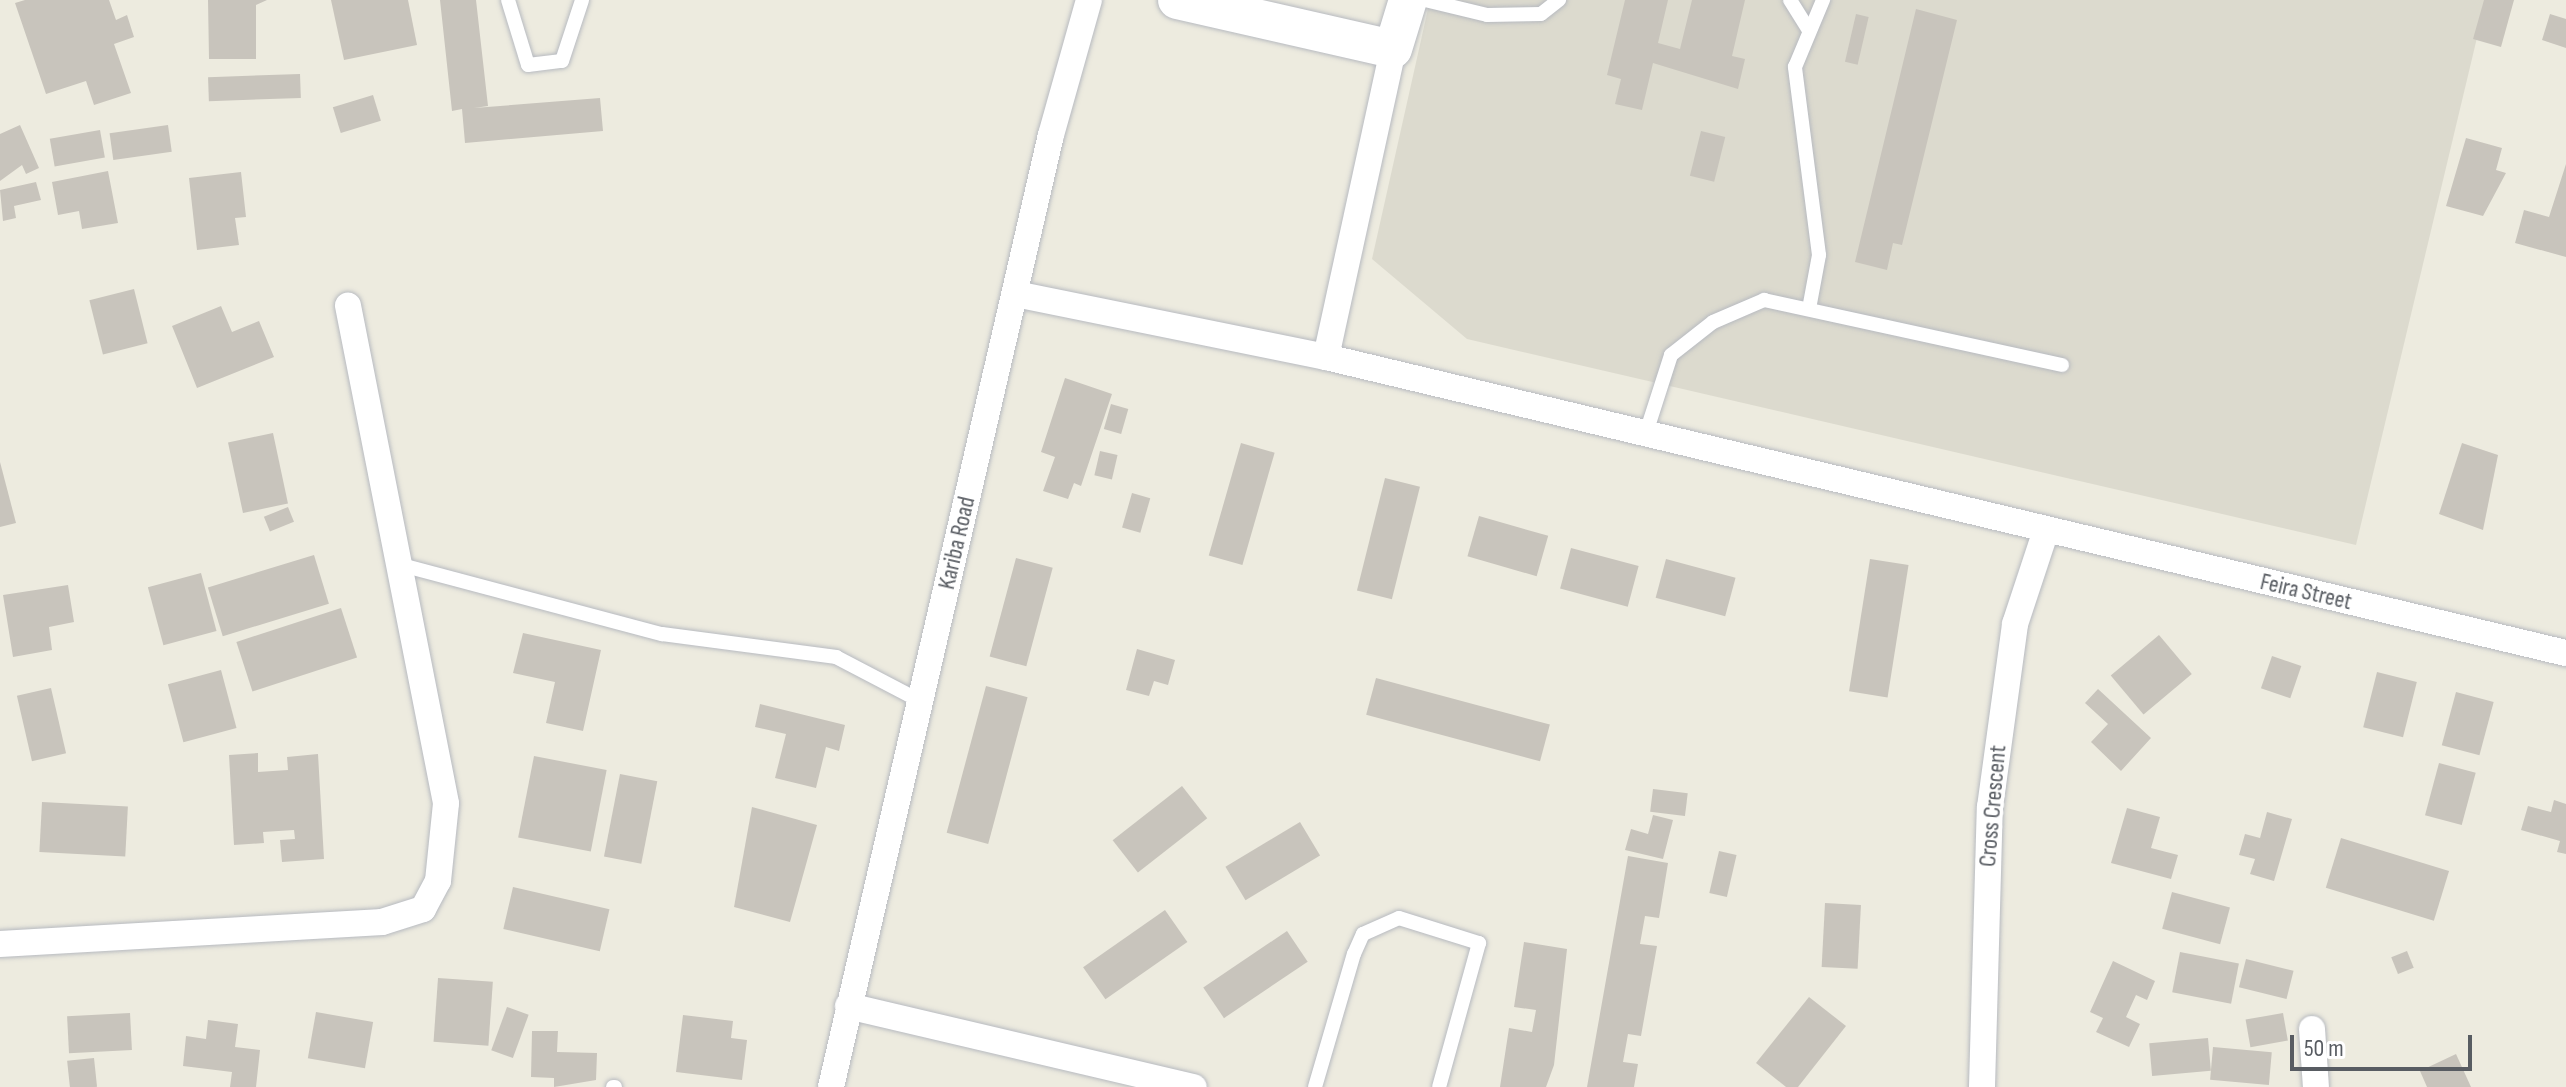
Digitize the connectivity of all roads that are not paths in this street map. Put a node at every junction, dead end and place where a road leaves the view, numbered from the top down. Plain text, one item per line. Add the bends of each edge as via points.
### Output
1 (508, 0) edge
2 (582, 0) edge
3 (1089, 0) edge
4 (1177, 0) edge
5 (1408, 0) edge
6 (1425, 0) edge
7 (1559, 0) edge
8 (1790, 0) edge
9 (1823, 0) edge
10 (1808, 29) junction
11 (1393, 49) junction
12 (1016, 294) junction
13 (348, 306) dead end
14 (1809, 309) junction
15 (1326, 357) junction
16 (2062, 365) dead end
17 (1645, 436) junction
18 (2046, 530) junction
19 (398, 564) junction
20 (2566, 653) edge
21 (920, 701) junction
22 (0, 944) edge
23 (848, 1006) junction
24 (2312, 1029) dead end
25 (831, 1087) edge
26 (1194, 1087) edge
27 (1315, 1087) edge
28 (1439, 1087) edge
29 (1982, 1087) edge
30 (2316, 1087) edge

1 - 2 lane via 528,65 562,61
3 - 12 street, Kariba Road
4 - 11 street
5 - 11 street
6 - 7 lane via 1487,15 1541,14
8 - 10 lane
9 - 10 lane
10 - 14 lane via 1795,67 1819,255
11 - 15 street
12 - 15 street, Feira Street
12 - 21 street, Kariba Road
13 - 19 street
14 - 16 lane
14 - 17 lane via 1764,300 1713,322 1671,355
15 - 17 street, Feira Street
17 - 18 street, Feira Street
18 - 20 street, Feira Street
18 - 29 street, Cross Crescent via 2015,624 1990,807
19 - 21 lane via 662,634 836,657
19 - 22 street via 446,803 438,881 423,909 382,922
21 - 23 street, Kariba Road
23 - 25 street, Kariba Road
23 - 26 street
24 - 30 street
27 - 28 lane via 1359,944 1377,925 1399,918 1479,943

